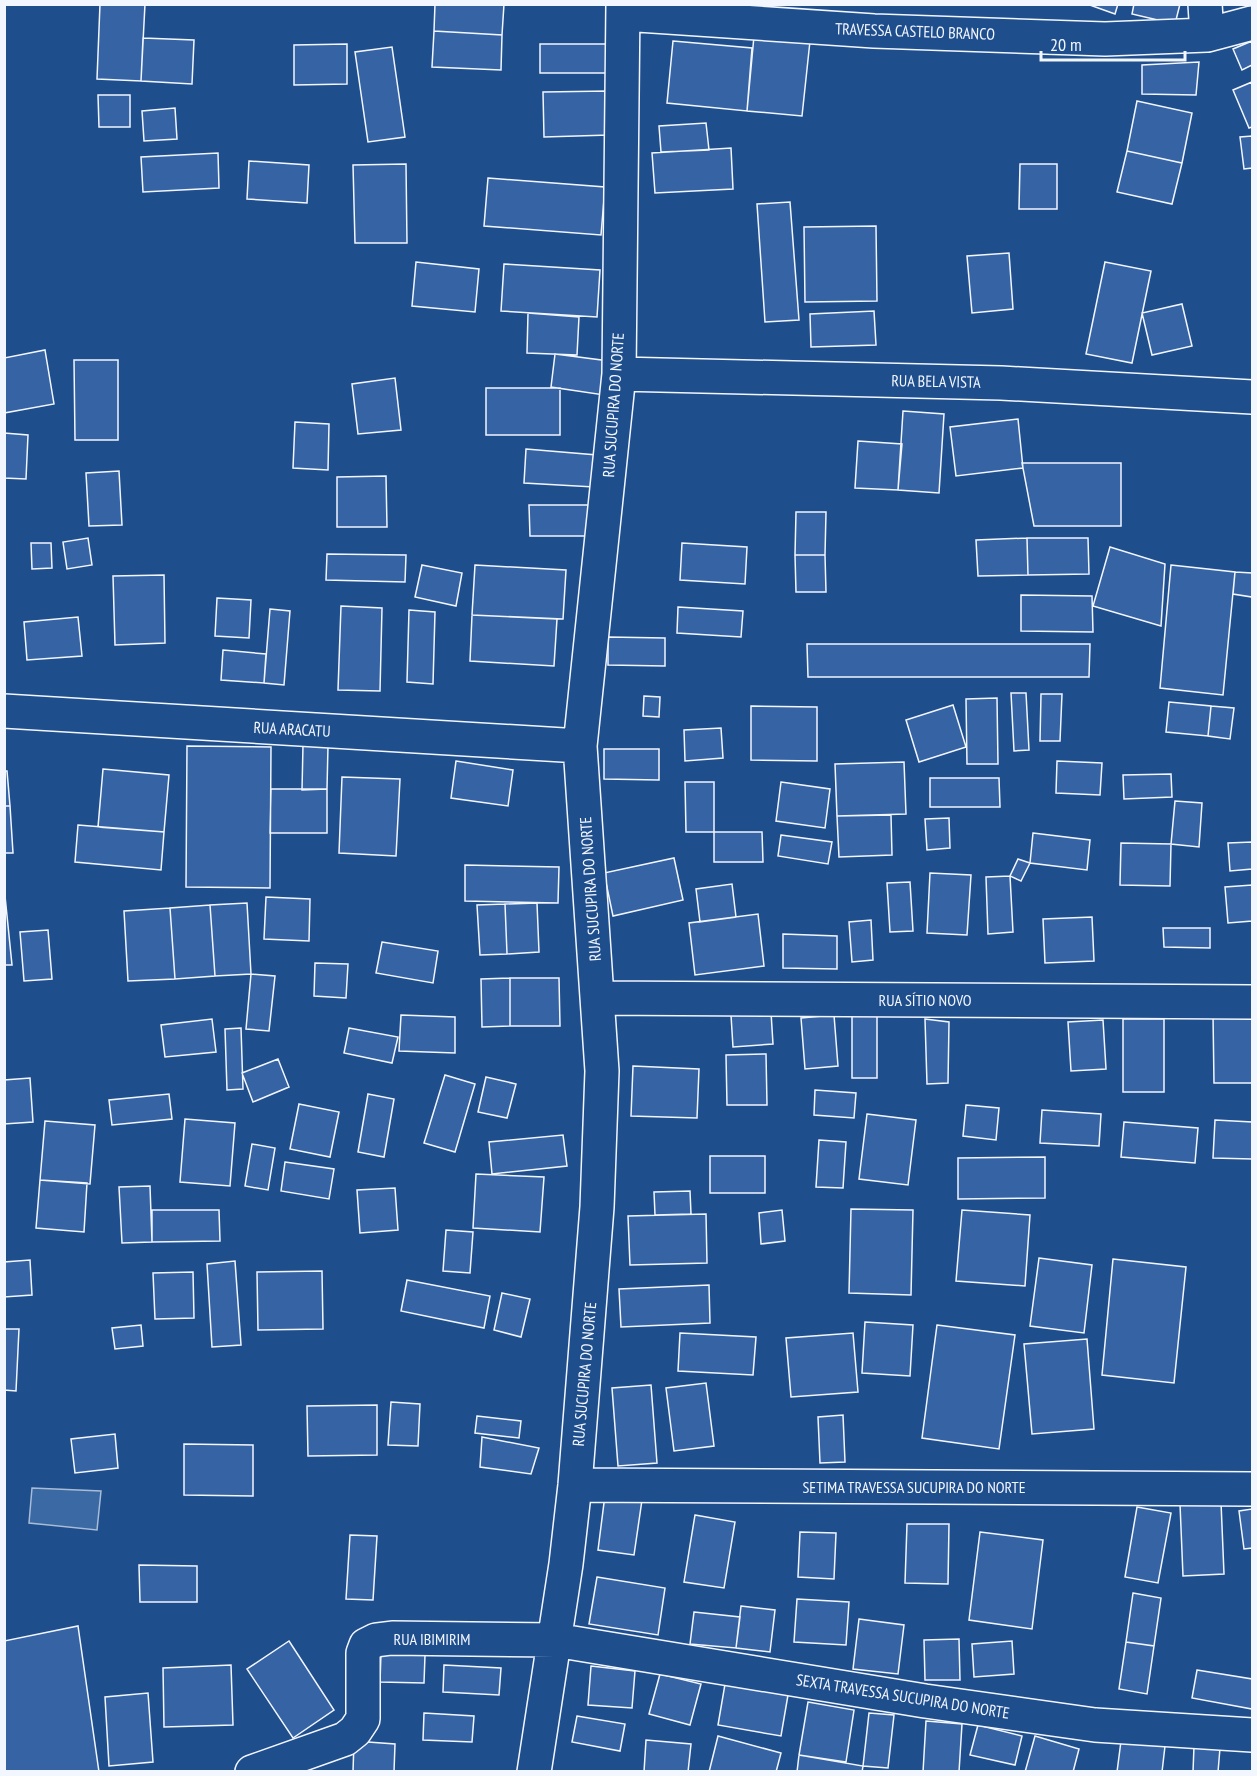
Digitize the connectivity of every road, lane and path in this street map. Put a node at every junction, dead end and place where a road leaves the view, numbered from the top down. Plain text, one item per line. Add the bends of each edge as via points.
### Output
1 (623, 9) edge
2 (1206, 20) edge
3 (1252, 23) edge
4 (619, 374) junction
5 (1252, 397) edge
6 (4, 711) edge
7 (580, 746) junction
8 (597, 998) junction
9 (1252, 1002) edge
10 (575, 1485) junction
11 (1252, 1488) edge
12 (555, 1640) junction
13 (1252, 1735) edge
14 (252, 1772) edge
15 (534, 1772) edge

1 - 2 street, TRAVESSA CASTELO BRANCO via 874,31 1105,39
1 - 4 street, RUA SUCUPIRA DO NORTE
2 - 3 street, TRAVESSA CASTELO BRANCO
4 - 5 street, RUA BELA VISTA via 1001,382
4 - 7 street, RUA SUCUPIRA DO NORTE
6 - 7 street, RUA ARACATU
7 - 8 street, RUA SUCUPIRA DO NORTE
8 - 9 street, RUA SÍTIO NOVO
8 - 10 street, RUA SUCUPIRA DO NORTE via 602,1071 597,1207
10 - 11 street, SETIMA TRAVESSA SUCUPIRA DO NORTE
10 - 12 street, RUA SUCUPIRA DO NORTE
12 - 13 street, SEXTA TRAVESSA SUCUPIRA DO NORTE via 1084,1723
12 - 14 street, RUA IBIMIRIM via 376,1640 366,1645 363,1653 363,1719 355,1731 345,1739
12 - 15 street, RUA SUCUPIRA DO NORTE

